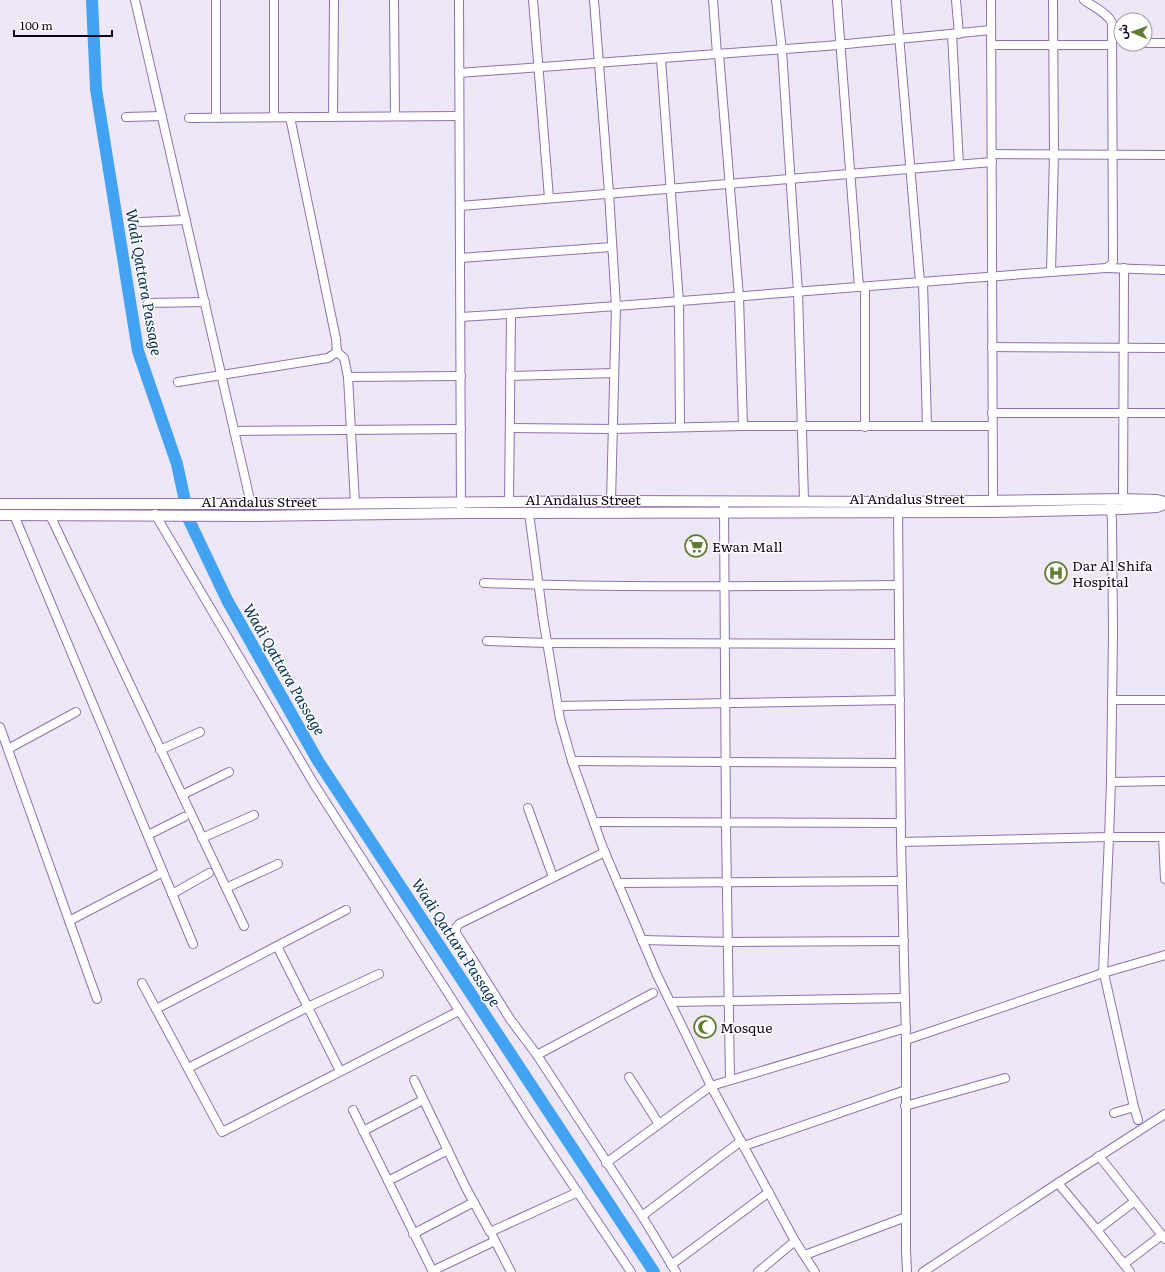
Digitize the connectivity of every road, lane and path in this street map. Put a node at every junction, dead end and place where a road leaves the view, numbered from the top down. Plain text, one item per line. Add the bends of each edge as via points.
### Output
1 (135, 0) edge
2 (216, 0) edge
3 (274, 0) edge
4 (334, 0) edge
5 (394, 0) edge
6 (459, 0) edge
7 (533, 0) edge
8 (594, 0) edge
9 (713, 0) edge
10 (776, 0) edge
11 (837, 0) edge
12 (896, 0) edge
13 (956, 0) edge
14 (991, 0) edge
15 (1053, 0) edge
16 (1084, 0) edge
17 (991, 30) junction
18 (955, 34) junction
19 (900, 39) junction
20 (1153, 43) edge
21 (1165, 43) edge
22 (1112, 44) junction
23 (840, 45) junction
24 (991, 45) junction
25 (1054, 46) junction
26 (782, 50) junction
27 (718, 54) junction
28 (661, 59) junction
29 (599, 63) junction
30 (539, 68) junction
31 (459, 73) junction
32 (162, 116) junction
33 (395, 116) junction
34 (459, 116) junction
35 (126, 117) dead end
36 (274, 117) junction
37 (290, 117) junction
38 (333, 117) junction
39 (189, 118) dead end
40 (216, 118) junction
41 (1054, 154) junction
42 (1112, 154) junction
43 (1165, 155) edge
44 (992, 158) junction
45 (959, 165) junction
46 (911, 169) junction
47 (850, 174) junction
48 (791, 179) junction
49 (729, 184) junction
50 (670, 189) junction
51 (609, 193) junction
52 (549, 198) junction
53 (460, 206) junction
54 (186, 220) junction
55 (141, 222) dead end
56 (612, 247) junction
57 (460, 258) junction
58 (1106, 268) junction
59 (1124, 268) junction
60 (1165, 270) edge
61 (1051, 272) junction
62 (992, 276) junction
63 (922, 282) junction
64 (862, 287) junction
65 (798, 292) junction
66 (738, 297) junction
67 (205, 302) junction
68 (679, 302) junction
69 (148, 303) dead end
70 (616, 306) junction
71 (511, 314) junction
72 (461, 317) junction
73 (992, 347) junction
74 (1124, 348) junction
75 (1165, 348) edge
76 (337, 352) junction
77 (614, 373) junction
78 (221, 374) junction
79 (461, 376) junction
80 (510, 376) junction
81 (348, 377) junction
82 (178, 382) dead end
83 (992, 413) junction
84 (1123, 413) junction
85 (1165, 413) edge
86 (743, 426) junction
87 (927, 426) junction
88 (992, 426) junction
89 (802, 427) junction
90 (865, 427) junction
91 (510, 428) junction
92 (680, 428) junction
93 (461, 429) junction
94 (612, 429) junction
95 (351, 430) junction
96 (234, 431) junction
97 (1109, 499) junction
98 (1123, 499) junction
99 (992, 500) junction
100 (804, 501) junction
101 (462, 502) junction
102 (509, 502) junction
103 (611, 502) junction
104 (724, 502) junction
105 (1165, 503) edge
106 (0, 504) edge
107 (251, 504) junction
108 (354, 504) junction
109 (898, 507) junction
110 (1110, 510) junction
111 (724, 512) junction
112 (462, 513) junction
113 (529, 513) junction
114 (155, 514) junction
115 (0, 515) edge
116 (14, 515) junction
117 (50, 515) junction
118 (484, 583) dead end
119 (539, 585) junction
120 (898, 585) junction
121 (724, 586) junction
122 (487, 641) dead end
123 (548, 643) junction
124 (724, 643) junction
125 (899, 644) junction
126 (900, 700) junction
127 (1112, 700) junction
128 (1165, 700) edge
129 (725, 704) junction
130 (558, 706) junction
131 (76, 712) dead end
132 (0, 727) edge
133 (200, 732) dead end
134 (8, 749) junction
135 (160, 750) junction
136 (572, 761) junction
137 (725, 762) junction
138 (900, 763) junction
139 (229, 772) dead end
140 (1111, 782) junction
141 (1165, 782) edge
142 (182, 796) junction
143 (528, 808) dead end
144 (254, 815) dead end
145 (184, 817) dead end
146 (726, 821) junction
147 (594, 822) junction
148 (901, 823) junction
149 (148, 835) junction
150 (1110, 837) junction
151 (1164, 837) edge
152 (202, 838) junction
153 (901, 842) junction
154 (605, 852) junction
155 (278, 864) dead end
156 (163, 872) junction
157 (209, 874) dead end
158 (553, 877) junction
159 (1165, 879) edge
160 (727, 881) junction
161 (902, 881) junction
162 (618, 883) junction
163 (226, 888) junction
164 (172, 894) junction
165 (346, 910) dead end
166 (69, 921) junction
167 (244, 926) dead end
168 (642, 940) junction
169 (904, 941) junction
170 (728, 942) junction
171 (193, 944) dead end
172 (278, 946) junction
173 (1165, 955) edge
174 (379, 974) dead end
175 (1103, 974) junction
176 (142, 983) dead end
177 (653, 993) dead end
178 (905, 998) junction
179 (97, 999) dead end
180 (729, 1001) junction
181 (670, 1002) junction
182 (308, 1007) junction
183 (156, 1009) junction
184 (459, 1011) junction
185 (906, 1028) junction
186 (906, 1040) junction
187 (537, 1055) junction
188 (188, 1068) junction
189 (340, 1071) junction
190 (629, 1077) dead end
191 (1005, 1078) dead end
192 (414, 1080) dead end
193 (730, 1080) junction
194 (711, 1086) junction
195 (906, 1090) junction
196 (423, 1100) junction
197 (906, 1106) junction
198 (1134, 1107) junction
199 (353, 1110) dead end
200 (1114, 1113) dead end
201 (1165, 1114) edge
202 (1138, 1120) dead end
203 (659, 1124) junction
204 (363, 1131) junction
205 (742, 1144) junction
206 (448, 1150) junction
207 (1099, 1156) junction
208 (606, 1163) junction
209 (388, 1182) junction
210 (1058, 1183) junction
211 (578, 1192) junction
212 (769, 1192) junction
213 (1135, 1201) junction
214 (474, 1202) junction
215 (642, 1216) junction
216 (906, 1217) junction
217 (1097, 1230) junction
218 (490, 1232) junction
219 (413, 1234) junction
220 (1164, 1237) edge
221 (495, 1241) junction
222 (795, 1241) junction
223 (805, 1255) junction
224 (1124, 1264) junction
225 (674, 1268) edge
226 (433, 1271) edge
227 (511, 1272) edge
228 (631, 1272) edge
229 (758, 1272) edge
230 (815, 1272) edge
231 (907, 1272) edge
232 (923, 1272) edge
233 (1130, 1272) edge

1 - 32 street
2 - 40 street
3 - 36 street
4 - 38 street
5 - 33 street
6 - 31 street
7 - 30 street
8 - 29 street
9 - 27 street
10 - 26 street
11 - 23 street
12 - 19 street
13 - 18 street
14 - 17 street
15 - 25 street
16 - 22 street via 1112,23
17 - 18 street
17 - 24 street
18 - 19 street
18 - 45 street
19 - 23 street
19 - 46 street
20 - 21 street
22 - 25 street
22 - 42 street
23 - 26 street
23 - 47 street
24 - 25 street
24 - 44 street
25 - 41 street
26 - 27 street
26 - 48 street
27 - 28 street
27 - 49 street
28 - 29 street
28 - 50 street
29 - 30 street
29 - 51 street
30 - 31 street
30 - 52 street
31 - 34 street
32 - 35 street
32 - 54 street
33 - 34 street
33 - 38 street
34 - 53 street
36 - 37 street
36 - 40 street
37 - 38 street
37 - 76 street
39 - 40 street
41 - 42 street
41 - 44 street
41 - 61 street
42 - 43 street
42 - 58 street via 1113,261
44 - 45 street
44 - 62 street
45 - 46 street
46 - 47 street
46 - 63 street
47 - 48 street
47 - 64 street
48 - 49 street
48 - 65 street
49 - 50 street
49 - 66 street
50 - 51 street
50 - 68 street
51 - 52 street
51 - 56 street
52 - 53 street
53 - 57 street
54 - 55 street
54 - 67 street
56 - 57 street
56 - 70 street
57 - 72 street
58 - 59 street
58 - 61 street
59 - 60 street
59 - 74 street
61 - 62 street
62 - 63 street
62 - 73 street
63 - 64 street
63 - 87 street
64 - 65 street
64 - 90 street
65 - 66 street
65 - 89 street
66 - 68 street
66 - 86 street
67 - 69 street
67 - 78 street
68 - 70 street
68 - 92 street
70 - 71 street
70 - 77 street
71 - 72 street
71 - 80 street
72 - 79 street
73 - 74 street
73 - 83 street
74 - 75 street
74 - 84 street
76 - 78 street via 328,358
76 - 81 street via 344,358
77 - 80 street
77 - 94 street
78 - 82 street
78 - 96 street
79 - 81 street
79 - 93 street
80 - 91 street
81 - 95 street
83 - 84 street
83 - 88 street
84 - 85 street
84 - 98 street
86 - 89 street
86 - 92 street
87 - 88 street
87 - 90 street
88 - 99 street
89 - 90 street
89 - 100 street
91 - 94 street
91 - 102 street
92 - 94 street
93 - 95 street
93 - 101 street
94 - 103 street
95 - 96 street
95 - 108 street
96 - 107 street
97 - 98 main road, Al Andalus Street
97 - 99 main road, Al Andalus Street
97 - 110 street
98 - 105 main road, Al Andalus Street via 1156,500
99 - 109 main road, Al Andalus Street
100 - 104 main road, Al Andalus Street
100 - 109 main road, Al Andalus Street
101 - 102 main road, Al Andalus Street
101 - 108 main road, Al Andalus Street
101 - 112 street
102 - 103 main road, Al Andalus Street
103 - 104 main road, Al Andalus Street
104 - 111 street
105 - 110 main road, Al Andalus Street via 1156,507
106 - 107 main road, Al Andalus Street
107 - 108 main road, Al Andalus Street
109 - 110 main road, Al Andalus Street
109 - 111 main road, Al Andalus Street
109 - 120 street
110 - 127 street
111 - 113 main road, Al Andalus Street
111 - 121 street
112 - 113 main road, Al Andalus Street
112 - 114 main road, Al Andalus Street
113 - 119 street
114 - 117 main road, Al Andalus Street
114 - 184 street via 314,784
115 - 116 main road, Al Andalus Street
116 - 117 main road, Al Andalus Street
116 - 149 street
117 - 135 street
118 - 119 street
119 - 121 street
119 - 123 street
120 - 121 street
120 - 125 street
121 - 124 street
122 - 123 street
123 - 124 street
123 - 130 street
124 - 125 street
124 - 129 street
125 - 126 street
126 - 129 street
126 - 138 street
127 - 128 street
127 - 140 street
129 - 130 street
129 - 137 street
130 - 136 street
131 - 134 street
132 - 134 street
133 - 135 street
134 - 166 street
135 - 142 street
136 - 137 street
136 - 147 street
137 - 138 street
137 - 146 street
138 - 148 street
139 - 142 street
140 - 141 street
140 - 150 street
142 - 152 street
143 - 158 street
144 - 152 street
145 - 149 street
146 - 147 street
146 - 148 street
146 - 160 street
147 - 154 street
148 - 153 street
149 - 156 street
150 - 151 street
150 - 153 street
150 - 175 street
151 - 159 street
152 - 163 street
153 - 161 street
154 - 158 street
154 - 162 street
155 - 163 street
156 - 164 street
156 - 166 street
157 - 164 street
158 - 187 street via 459,924 456,928 456,933 510,1019
160 - 161 street
160 - 162 street
160 - 170 street
161 - 169 street
162 - 168 street
163 - 167 street
164 - 171 street
165 - 172 street
166 - 179 street
168 - 170 street
168 - 181 street
169 - 170 street
169 - 178 street
170 - 180 street
172 - 182 street
172 - 183 street
173 - 175 street
174 - 182 street
175 - 186 street
175 - 198 street
176 - 183 street
177 - 187 street
178 - 180 street
178 - 185 street
180 - 181 street
180 - 193 street
181 - 194 street
182 - 188 street
182 - 189 street
183 - 188 street
184 - 189 street
184 - 211 street
185 - 186 street
185 - 193 street
186 - 195 street
187 - 208 street
188 - 189 street via 222,1132
190 - 203 street
191 - 197 street
192 - 196 street
193 - 194 street
194 - 203 street
194 - 205 street
195 - 197 street
195 - 205 street
196 - 204 street
196 - 206 street
197 - 216 street
198 - 200 street
198 - 202 street
199 - 204 street
201 - 207 street
203 - 208 street
204 - 209 street
205 - 212 street
205 - 215 street
206 - 209 street
206 - 214 street
207 - 210 street
207 - 213 street
208 - 215 street
209 - 219 street
210 - 217 street
210 - 232 street
211 - 218 street
211 - 228 street
212 - 222 street
212 - 225 street
213 - 217 street
213 - 220 street
214 - 218 street
214 - 219 street
215 - 225 street
216 - 223 street
216 - 231 street
217 - 224 street
218 - 221 street
219 - 226 street
220 - 224 street
221 - 226 street
221 - 227 street
222 - 223 street
222 - 229 street
223 - 230 street
224 - 233 street

